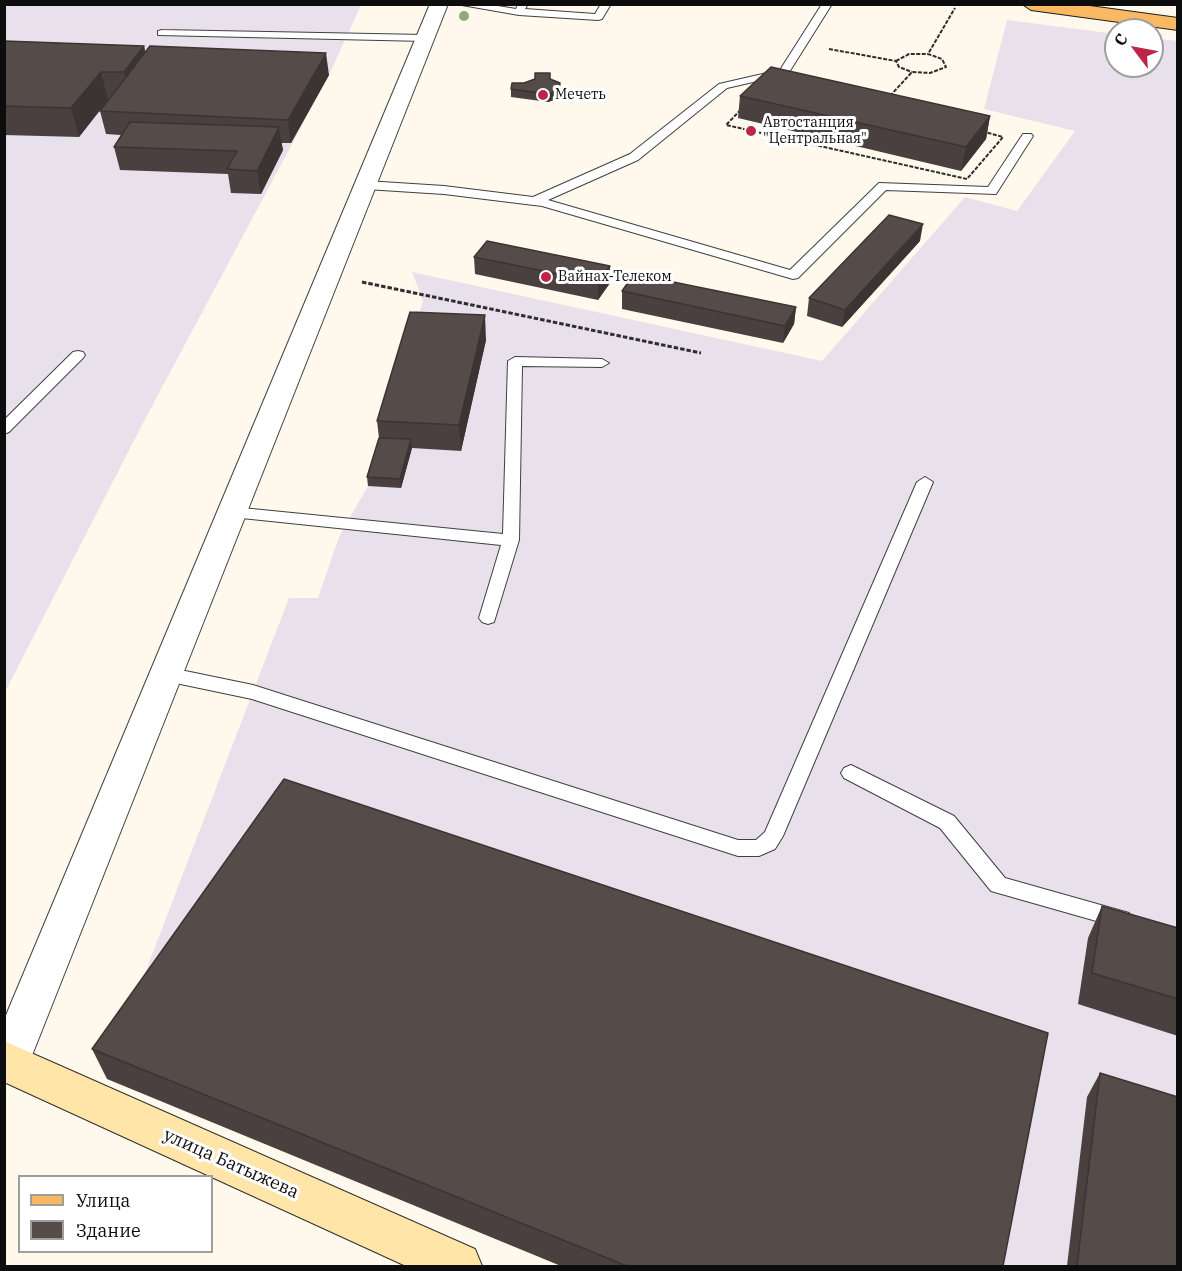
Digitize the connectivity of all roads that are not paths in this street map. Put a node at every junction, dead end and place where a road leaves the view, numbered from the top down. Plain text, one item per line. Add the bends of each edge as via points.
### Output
1 (439, 4) edge
2 (460, 4) edge
3 (606, 4) edge
4 (827, 4) edge
5 (1031, 4) edge
6 (521, 8) edge
7 (1178, 24) edge
8 (162, 33) dead end
9 (425, 38) junction
10 (1027, 136) dead end
11 (366, 184) junction
12 (535, 201) junction
13 (78, 355) dead end
14 (602, 363) dead end
15 (4, 429) edge
16 (925, 483) dead end
17 (232, 512) junction
18 (511, 540) junction
19 (488, 618) dead end
20 (166, 674) junction
21 (851, 773) dead end
22 (1144, 925) edge
23 (6, 1062) edge
24 (458, 1266) edge

1 - 9 street
2 - 6 lane
3 - 6 lane via 598,17
4 - 12 lane via 784,72 723,86 634,157
5 - 7 main road
8 - 9 lane
9 - 11 street
10 - 12 lane via 992,191 883,186 793,275
11 - 12 lane
11 - 17 street
13 - 15 lane
14 - 18 lane via 515,361
16 - 20 lane via 772,836 759,848 738,848 253,692
17 - 18 lane
17 - 20 street
18 - 19 lane
20 - 23 street
21 - 22 lane via 947,822 998,885
23 - 24 street, улица Батыжева

